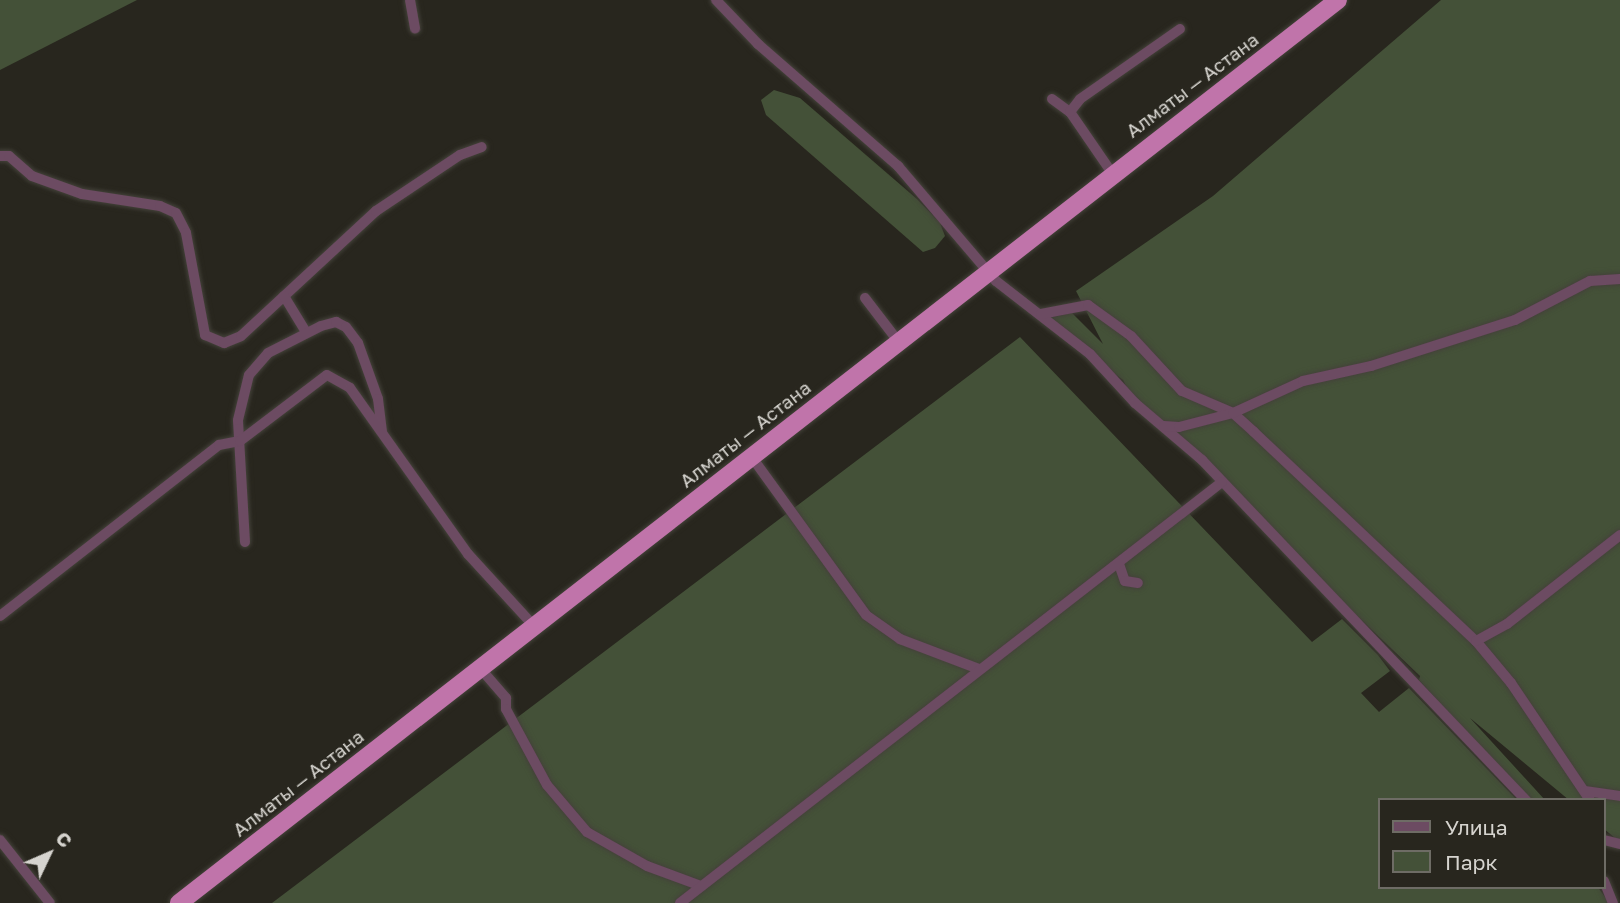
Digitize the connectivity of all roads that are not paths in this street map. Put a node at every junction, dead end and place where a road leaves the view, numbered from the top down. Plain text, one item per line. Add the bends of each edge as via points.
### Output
1 (410, 0) edge
2 (716, 0) edge
3 (1338, 0) edge
4 (415, 29) dead end
5 (1180, 29) dead end
6 (1052, 99) dead end
7 (1070, 112) junction
8 (482, 147) dead end
9 (0, 156) edge
10 (1112, 173) junction
11 (987, 271) junction
12 (1620, 279) edge
13 (284, 296) junction
14 (865, 298) dead end
15 (1041, 314) junction
16 (306, 332) junction
17 (898, 341) junction
18 (1233, 413) junction
19 (1164, 426) junction
20 (382, 430) junction
21 (240, 441) junction
22 (751, 456) junction
23 (1222, 482) junction
24 (1620, 535) edge
25 (245, 542) dead end
26 (1119, 564) junction
27 (1138, 583) dead end
28 (0, 617) edge
29 (534, 626) junction
30 (1476, 641) junction
31 (480, 668) junction
32 (979, 668) junction
33 (1587, 795) edge
34 (1620, 796) edge
35 (1524, 798) edge
36 (0, 840) edge
37 (1606, 885) edge
38 (701, 886) junction
39 (50, 903) edge
40 (179, 903) edge
41 (680, 903) edge
42 (1614, 903) edge
43 (1620, 903) edge

1 - 4 street
2 - 11 street via 758,44 898,166
3 - 10 highway, Алматы — Астана
5 - 7 street via 1080,99
6 - 7 street
7 - 10 street
8 - 13 street via 449,162 376,211
9 - 13 street via 9,156 32,176 82,194 160,206 176,213 189,245 205,334 216,343 241,336
10 - 11 highway, Алматы — Астана
11 - 15 street
11 - 17 highway, Алматы — Астана
12 - 18 street via 1590,281 1515,320 1371,366 1303,381
13 - 16 street
14 - 17 street
15 - 18 street via 1088,304 1130,336 1182,391
15 - 19 street
16 - 20 street via 336,322 352,332 378,399
16 - 21 street via 268,353 249,375 238,420
17 - 22 highway, Алматы — Астана
18 - 19 street via 1179,427
18 - 30 street
19 - 23 street
20 - 21 street via 345,383 327,375
20 - 29 street via 468,554
21 - 25 street
21 - 28 street via 219,445
22 - 29 highway, Алматы — Астана
22 - 32 street via 854,603 883,631
23 - 26 street
23 - 35 street
24 - 30 street via 1507,624
26 - 27 street via 1125,581
26 - 32 street
29 - 31 highway, Алматы — Астана
30 - 33 street via 1511,683
31 - 38 street via 506,698 506,709 547,785 587,832 647,866
31 - 40 highway, Алматы — Астана
32 - 38 street
33 - 34 street
36 - 39 street
37 - 42 street
38 - 41 street
42 - 43 street

